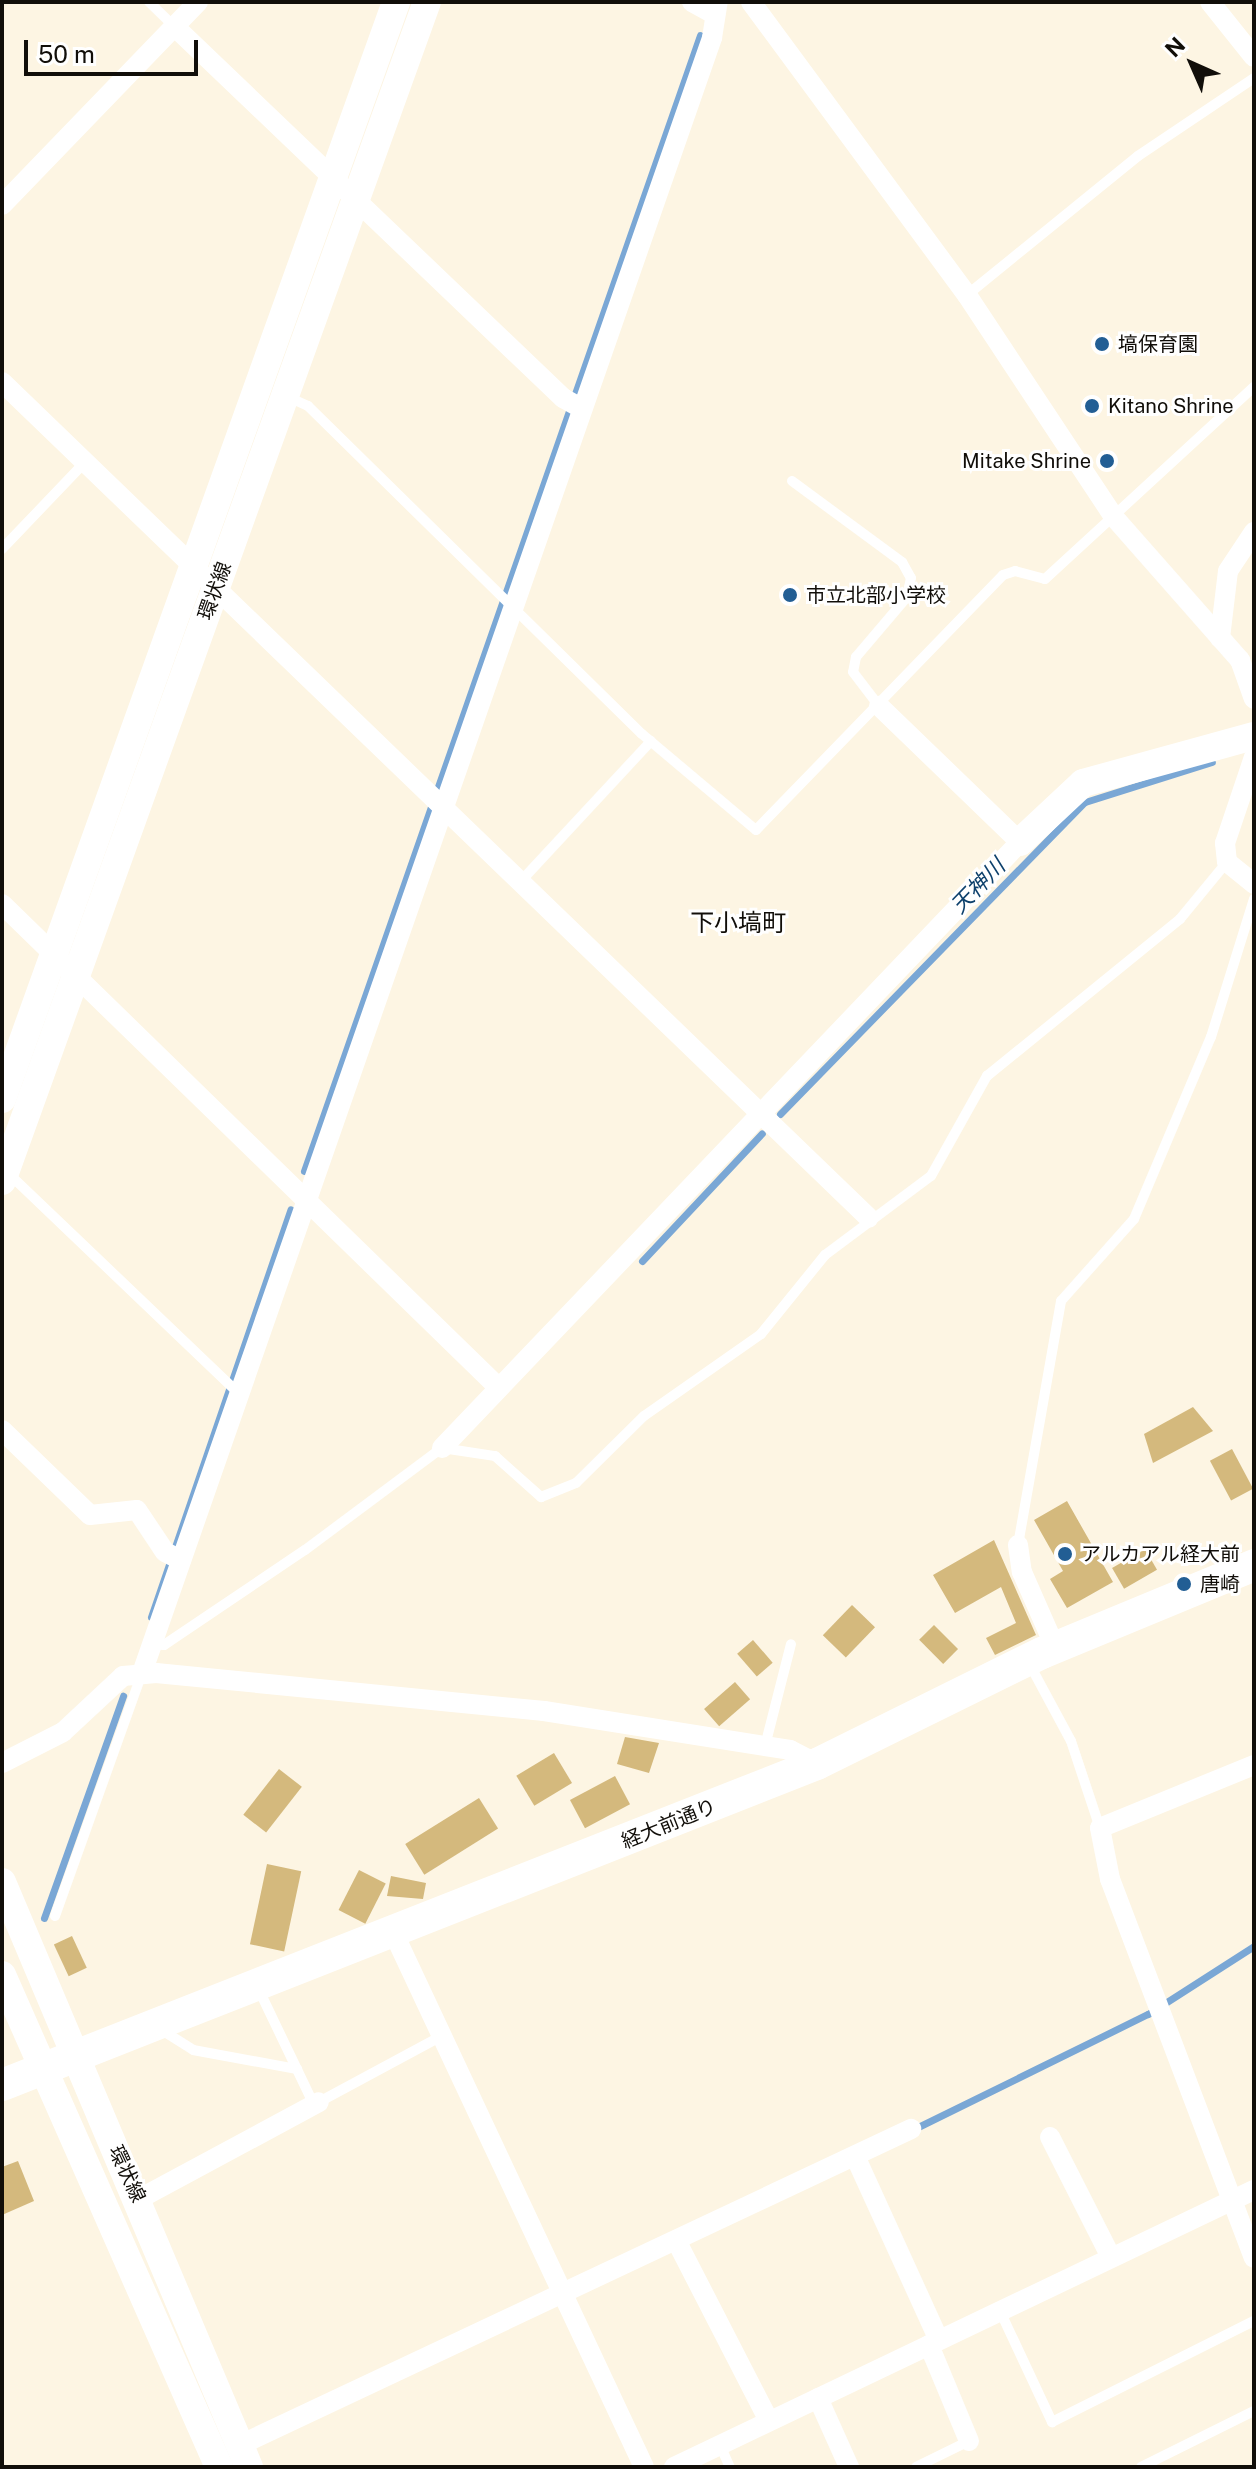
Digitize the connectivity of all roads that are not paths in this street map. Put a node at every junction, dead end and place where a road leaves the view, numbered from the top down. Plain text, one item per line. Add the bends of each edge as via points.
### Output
1 (149, 2) edge
2 (198, 2) edge
3 (396, 2) edge
4 (427, 2) edge
5 (692, 2) edge
6 (751, 2) edge
7 (1210, 2) edge
8 (716, 9) edge
9 (174, 26) junction
10 (1254, 57) edge
11 (1254, 78) edge
12 (333, 175) junction
13 (356, 198) junction
14 (2, 205) edge
15 (967, 295) junction
16 (2, 382) edge
17 (1254, 387) edge
18 (286, 397) junction
19 (581, 408) junction
20 (86, 461) junction
21 (792, 481) dead end
22 (1113, 516) junction
23 (1254, 532) edge
24 (2, 549) edge
25 (195, 564) junction
26 (217, 586) junction
27 (513, 605) junction
28 (1220, 638) junction
29 (1254, 699) edge
30 (879, 706) junction
31 (1254, 736) edge
32 (651, 741) junction
33 (1254, 757) edge
34 (443, 805) junction
35 (1020, 842) junction
36 (1227, 862) junction
37 (521, 881) junction
38 (1254, 884) edge
39 (1254, 899) edge
40 (2, 904) edge
41 (54, 954) junction
42 (77, 976) junction
43 (2, 1099) edge
44 (761, 1113) junction
45 (4, 1176) edge
46 (306, 1199) junction
47 (869, 1218) junction
48 (498, 1387) junction
49 (240, 1395) junction
50 (2, 1430) edge
51 (442, 1448) junction
52 (1018, 1545) joint
53 (181, 1560) junction
54 (1254, 1565) edge
55 (153, 1644) junction
56 (791, 1644) dead end
57 (1042, 1653) junction
58 (142, 1673) junction
59 (765, 1746) junction
60 (2, 1763) edge
61 (817, 1764) junction
62 (1254, 1765) edge
63 (1100, 1828) junction
64 (2, 1882) edge
65 (55, 1916) dead end
66 (395, 1936) junction
67 (2, 1975) edge
68 (258, 1988) junction
69 (157, 2027) junction
70 (438, 2038) junction
71 (73, 2058) junction
72 (297, 2069) junction
73 (42, 2070) junction
74 (2, 2085) edge
75 (317, 2104) junction
76 (911, 2129) dead end
77 (1050, 2137) dead end
78 (855, 2156) junction
79 (1254, 2190) edge
80 (139, 2199) junction
81 (1235, 2200) junction
82 (677, 2242) junction
83 (1111, 2257) junction
84 (1254, 2258) edge
85 (564, 2296) junction
86 (1000, 2311) junction
87 (1254, 2321) edge
88 (934, 2343) junction
89 (818, 2398) junction
90 (1254, 2411) edge
91 (769, 2421) junction
92 (969, 2441) joint
93 (720, 2445) junction
94 (225, 2461) edge
95 (644, 2467) edge
96 (674, 2467) edge
97 (730, 2467) edge
98 (849, 2467) edge
99 (916, 2467) edge
100 (1141, 2467) edge

1 - 9 lane
2 - 9 street
3 - 12 street, 環状線
4 - 13 street, 環状線
5 - 8 street
6 - 15 street
7 - 10 street
8 - 19 street
9 - 12 street
9 - 14 street
11 - 15 lane via 1138,156
12 - 13 street
12 - 25 street, 環状線
13 - 18 street, 環状線
13 - 19 street
15 - 22 street
16 - 20 street
17 - 22 lane
18 - 26 street, 環状線
18 - 27 lane via 308,406
19 - 27 street
20 - 24 lane
20 - 25 street
21 - 30 lane via 902,562 911,578 907,597 856,657 853,672
22 - 28 street
22 - 30 lane via 1045,579 1015,571 1003,575
23 - 28 street via 1228,571
25 - 26 street
25 - 41 street, 環状線
26 - 34 street
26 - 42 street, 環状線
27 - 32 lane
27 - 34 street
28 - 29 street via 1244,668
30 - 32 lane via 756,830
30 - 35 street
31 - 35 street via 1083,783
32 - 37 lane
33 - 36 street via 1225,843
34 - 37 street
34 - 46 street
35 - 44 street
36 - 38 street
36 - 47 lane via 1180,919 987,1076 931,1176
37 - 44 street
39 - 52 lane via 1211,1037 1134,1219 1061,1301
40 - 41 street
41 - 42 street
41 - 43 street, 環状線
42 - 45 street, 環状線
42 - 46 street
44 - 47 street
44 - 48 street
45 - 49 lane
46 - 48 street
46 - 49 street
47 - 51 lane via 825,1255 761,1334 644,1416 558,1494 541,1497 495,1456
48 - 51 street
49 - 53 street
50 - 53 street via 90,1515 137,1510 165,1552
51 - 55 lane via 305,1550 164,1645
52 - 57 street
53 - 55 street
54 - 57 main road, 経大前通り
55 - 58 street
56 - 59 lane
57 - 61 main road, 経大前通り
57 - 63 lane
58 - 59 street via 544,1711
58 - 60 street via 109,1685 63,1732
58 - 65 lane
59 - 61 street
61 - 66 main road, 経大前通り
62 - 63 street
63 - 81 street via 1110,1879
64 - 71 street, 環状線
66 - 68 main road, 経大前通り
66 - 70 street
67 - 73 street, 環状線
68 - 69 main road, 経大前通り
68 - 72 lane
69 - 71 main road, 経大前通り
69 - 72 lane via 193,2050
70 - 75 lane
70 - 85 street
71 - 73 main road, 経大前通り
71 - 80 street, 環状線
72 - 75 lane
73 - 74 main road, 経大前通り
73 - 94 street, 環状線
75 - 80 street
76 - 78 street
77 - 83 street
78 - 82 street
78 - 88 street
79 - 81 street
80 - 94 street, 環状線
81 - 83 street
81 - 84 street
82 - 85 street
82 - 91 street
83 - 86 street
85 - 94 street
85 - 95 street
86 - 87 lane via 1052,2422
86 - 88 street
88 - 89 street
88 - 92 street
89 - 91 street
89 - 98 street
90 - 100 lane
91 - 93 street
92 - 99 lane
93 - 96 street
93 - 97 lane

